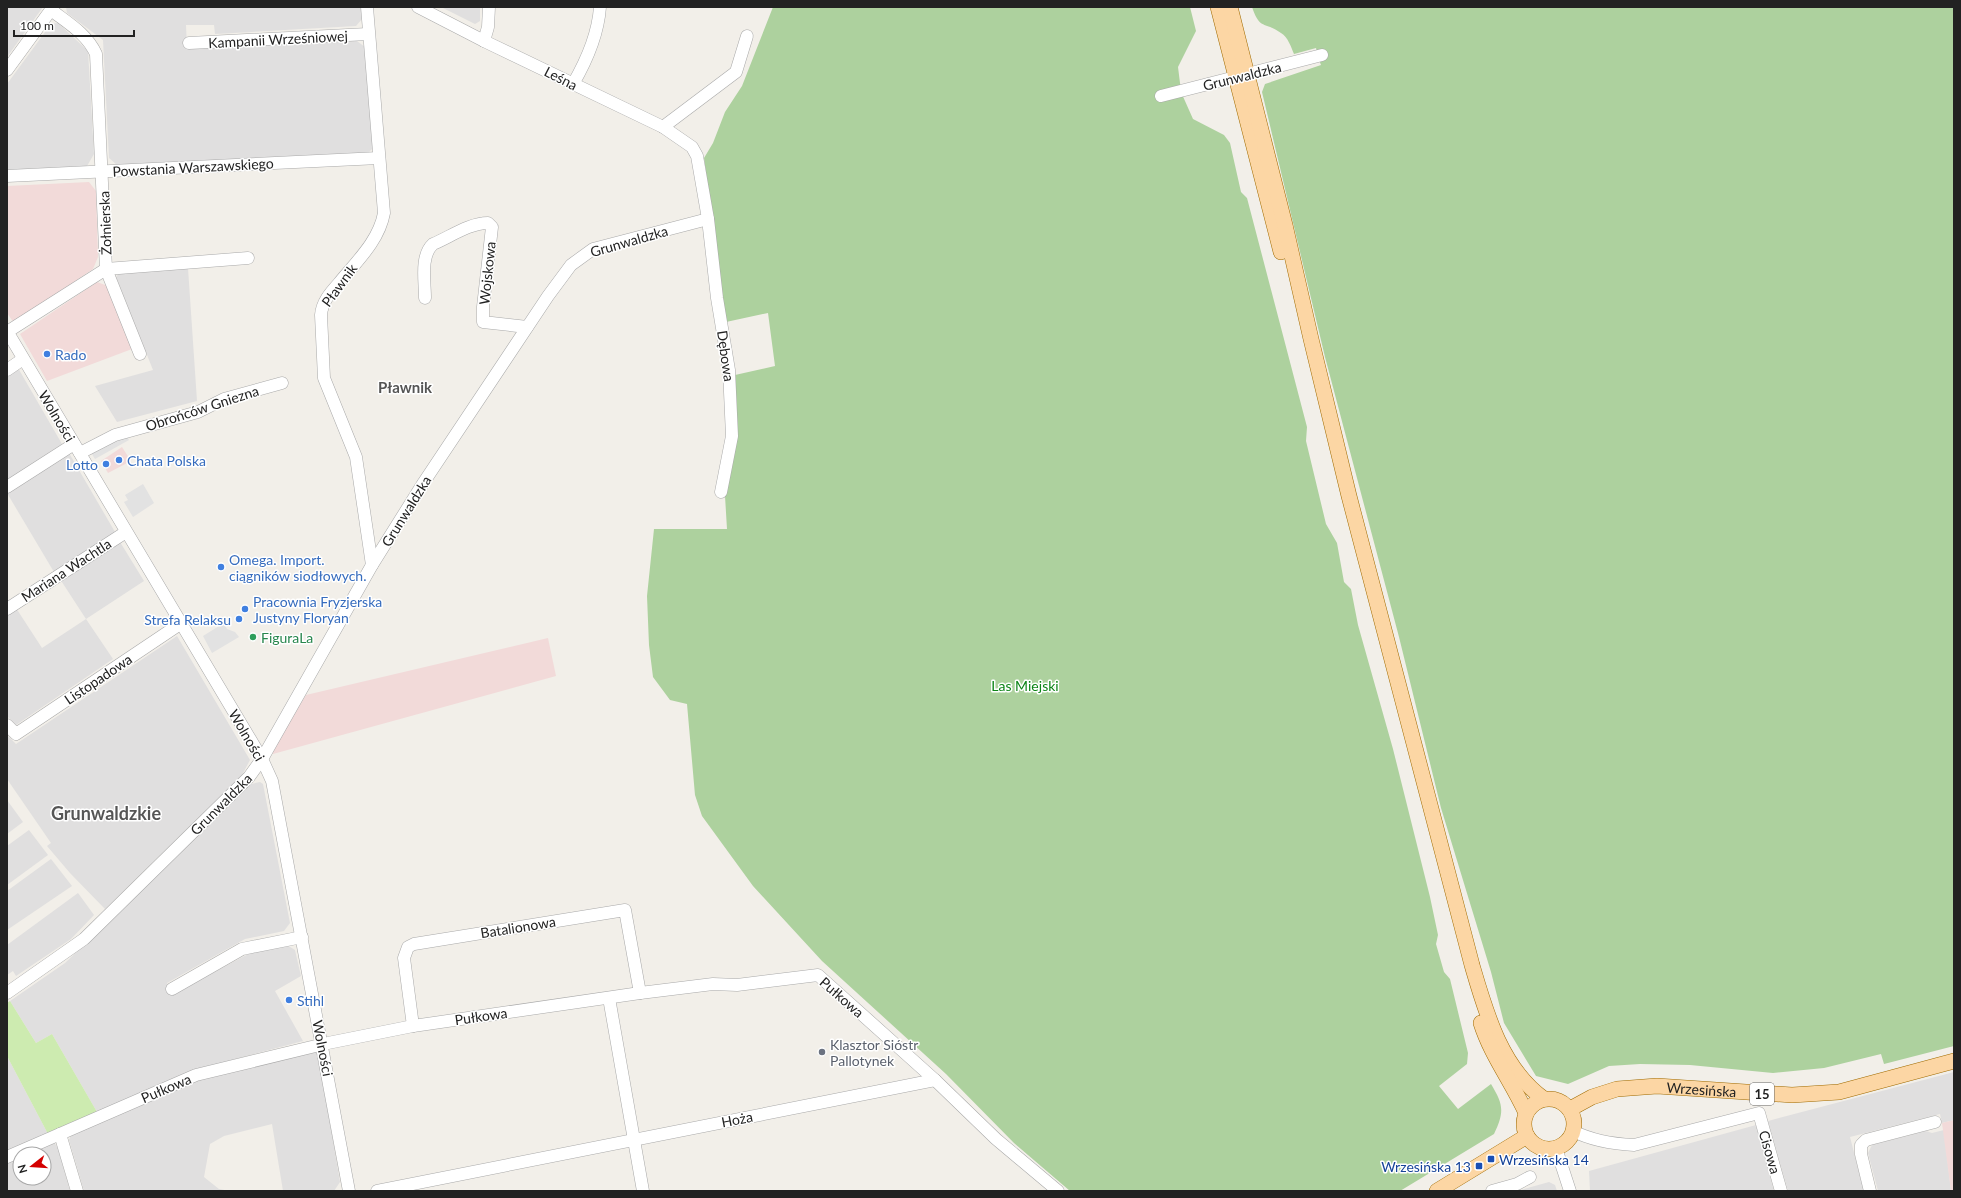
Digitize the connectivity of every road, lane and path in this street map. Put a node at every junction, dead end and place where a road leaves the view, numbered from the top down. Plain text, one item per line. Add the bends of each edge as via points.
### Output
1 (367, 7) edge
2 (418, 7) edge
3 (489, 7) edge
4 (600, 7) edge
5 (1218, 7) edge
6 (1230, 7) edge
7 (52, 8) edge
8 (368, 34) junction
9 (747, 36) dead end
10 (484, 41) junction
11 (189, 43) dead end
12 (1322, 55) dead end
13 (7, 70) edge
14 (1241, 75) junction
15 (573, 84) junction
16 (1161, 96) dead end
17 (663, 127) junction
18 (696, 156) joint
19 (379, 158) junction
20 (103, 171) junction
21 (7, 176) edge
22 (708, 219) junction
23 (248, 258) dead end
24 (106, 269) junction
25 (425, 298) dead end
26 (527, 327) junction
27 (7, 332) edge
28 (140, 354) dead end
29 (23, 359) junction
30 (7, 370) edge
31 (282, 383) dead end
32 (77, 449) junction
33 (7, 487) edge
34 (721, 492) dead end
35 (126, 532) junction
36 (372, 565) junction
37 (7, 608) edge
38 (180, 624) junction
39 (7, 726) edge
40 (262, 758) junction
41 (302, 936) junction
42 (1472, 965) junction
43 (172, 989) dead end
44 (7, 993) edge
45 (640, 993) junction
46 (609, 998) junction
47 (413, 1026) junction
48 (323, 1044) junction
49 (1954, 1061) edge
50 (935, 1080) junction
51 (1544, 1099) junction
52 (1570, 1108) junction
53 (1526, 1113) junction
54 (1935, 1122) dead end
55 (1574, 1132) junction
56 (60, 1134) junction
57 (1527, 1136) junction
58 (634, 1140) junction
59 (1556, 1148) junction
60 (7, 1156) edge
61 (1530, 1177) dead end
62 (77, 1191) edge
63 (350, 1191) edge
64 (377, 1191) edge
65 (643, 1191) edge
66 (1058, 1191) edge
67 (1437, 1191) edge
68 (1492, 1191) edge
69 (1570, 1191) edge
70 (1781, 1191) edge
71 (1870, 1191) edge

1 - 8 street, Pławnik
2 - 10 street, Leśna
3 - 10 street via 488,28
4 - 15 street via 590,53
5 - 14 main road
6 - 14 main road
7 - 13 street
7 - 20 street, Żołnierska via 91,43 96,54
8 - 11 street, Kampanii Wrześniowej
8 - 19 street, Pławnik
9 - 17 street via 736,72
10 - 15 street, Leśna
12 - 14 street, Grunwaldzka
14 - 16 street, Grunwaldzka
14 - 42 main road via 1285,225 1349,496
15 - 17 street, Leśna
17 - 18 street, Leśna via 692,146
18 - 22 street, Dębowa
19 - 20 street, Powstania Warszawskiego
19 - 36 street, Pławnik via 384,206 381,226 366,250 321,308 324,378 356,457
20 - 21 street, Powstania Warszawskiego
20 - 24 street, Żołnierska
22 - 26 street, Grunwaldzka via 593,249 581,256 571,265
22 - 34 street, Dębowa via 729,370 732,436
23 - 24 street
24 - 27 street
24 - 28 street, Żołnierska
25 - 26 street, Wojskowa via 425,262 429,248 474,225 488,223 492,227 482,322
26 - 36 street, Grunwaldzka
27 - 29 street, Wolności
29 - 30 street
29 - 32 street, Wolności
31 - 32 street, Obrońców Gniezna via 224,399 198,412 115,434
32 - 33 street, Obrońców Gniezna
32 - 35 street, Wolności
35 - 37 street, Mariana Wachtla
35 - 38 street, Wolności
36 - 40 street, Grunwaldzka
38 - 39 street, Listopadowa via 16,734
38 - 40 street, Wolności
40 - 41 street, Wolności via 276,798
40 - 44 street, Grunwaldzka via 249,777 84,939
41 - 43 street via 242,949
41 - 48 street, Wolności
42 - 51 main road via 1488,1019 1500,1045 1516,1071 1531,1089
42 - 53 main road via 1480,1018 1488,1043
45 - 46 street, Pułkowa
45 - 47 street, Batalionowa via 625,910 408,947 404,958
45 - 50 street, Pułkowa via 818,975
46 - 47 street, Pułkowa
46 - 58 street
47 - 48 street, Pułkowa
48 - 56 street, Pułkowa via 196,1075
48 - 63 street, Wolności
49 - 52 main road, Wrzesińska / 15 via 1839,1092 1792,1096 1657,1086 1617,1089 1592,1096
50 - 58 street, Hoża
50 - 66 street via 996,1139
51 - 52 main road via 1558,1100
51 - 53 main road
52 - 55 main road via 1575,1124
53 - 57 main road via 1524,1121
54 - 71 street via 1866,1140 1861,1145 1860,1154
55 - 59 main road via 1564,1145
55 - 70 street, Cisowa via 1588,1138 1634,1145 1759,1113
56 - 60 street, Pułkowa
56 - 62 street
57 - 59 main road via 1532,1143 1540,1147
57 - 67 main road
58 - 64 street, Hoża
58 - 65 street
59 - 69 street
61 - 68 street via 1517,1184

